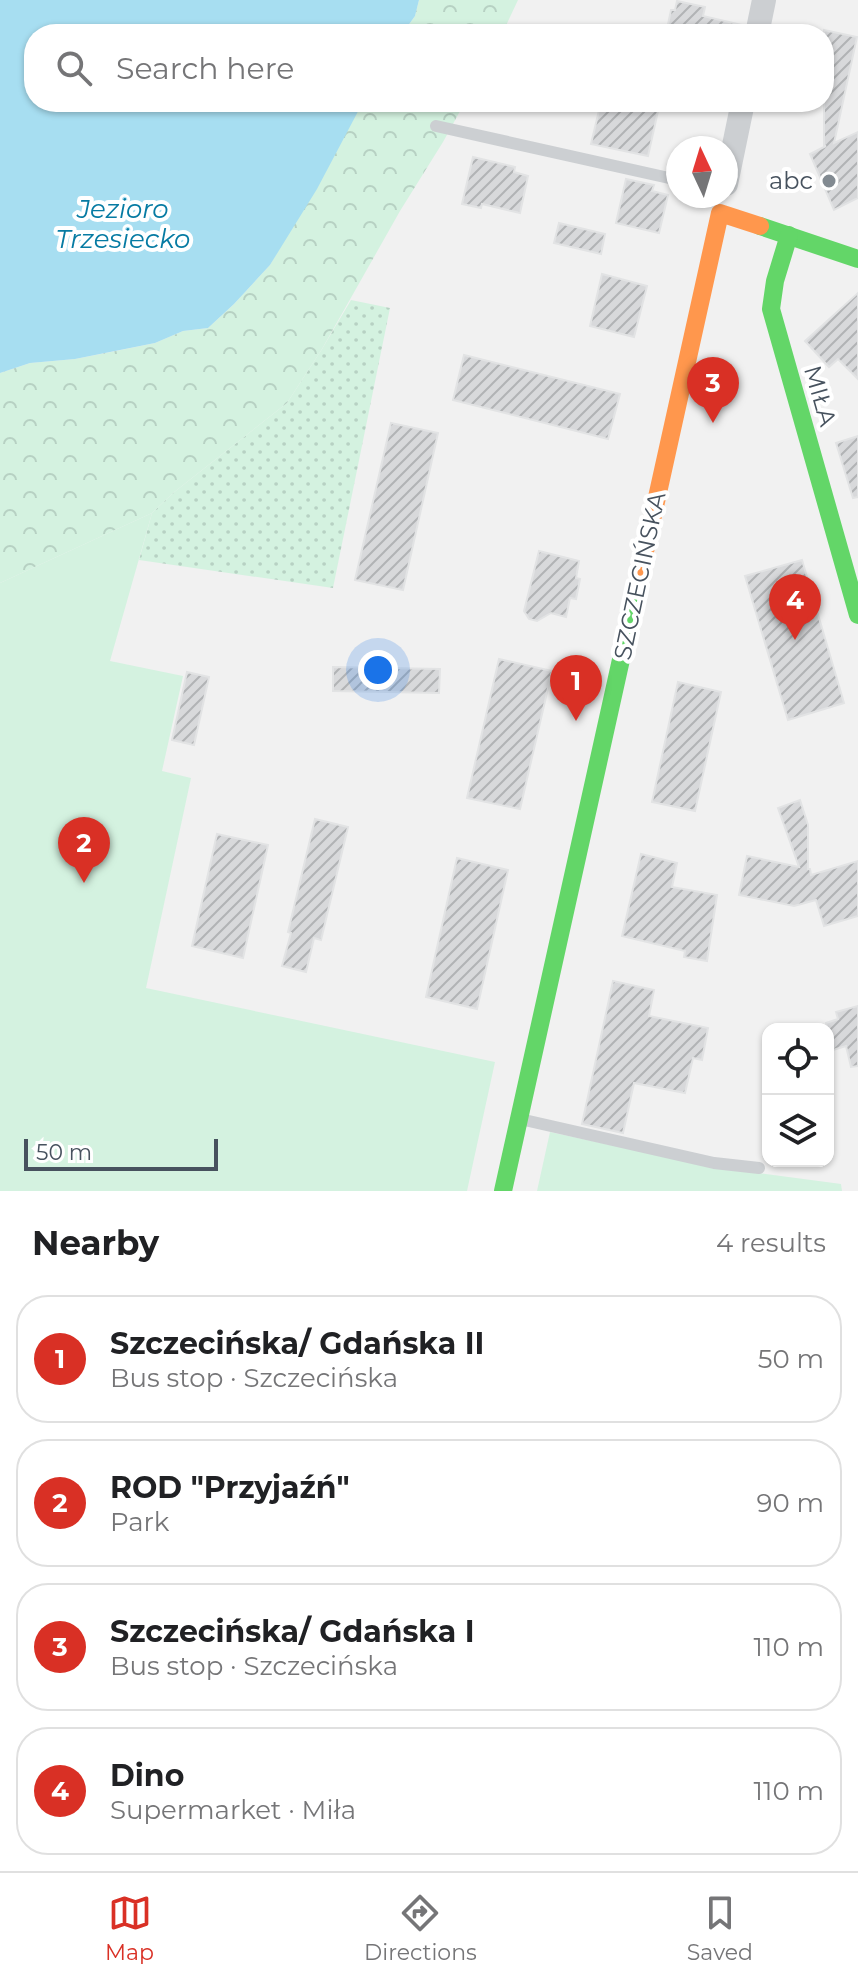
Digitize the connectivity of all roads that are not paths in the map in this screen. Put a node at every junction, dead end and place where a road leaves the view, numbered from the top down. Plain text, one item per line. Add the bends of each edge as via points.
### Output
1 (764, 0) edge
2 (759, 24) edge
3 (741, 112) edge
4 (436, 126) dead end
5 (736, 136) edge
6 (666, 177) edge
7 (721, 208) edge
8 (731, 208) edge
9 (789, 235) junction
10 (858, 259) edge
11 (858, 615) edge
12 (520, 1119) junction
13 (759, 1168) dead end
14 (503, 1191) edge

1 - 2 street
3 - 5 street
4 - 6 lane
7 - 12 street, SZCZECIŃSKA
8 - 9 street
9 - 10 street
9 - 11 street, MIŁA via 771,309
12 - 13 lane via 714,1163
12 - 14 street, SZCZECIŃSKA

